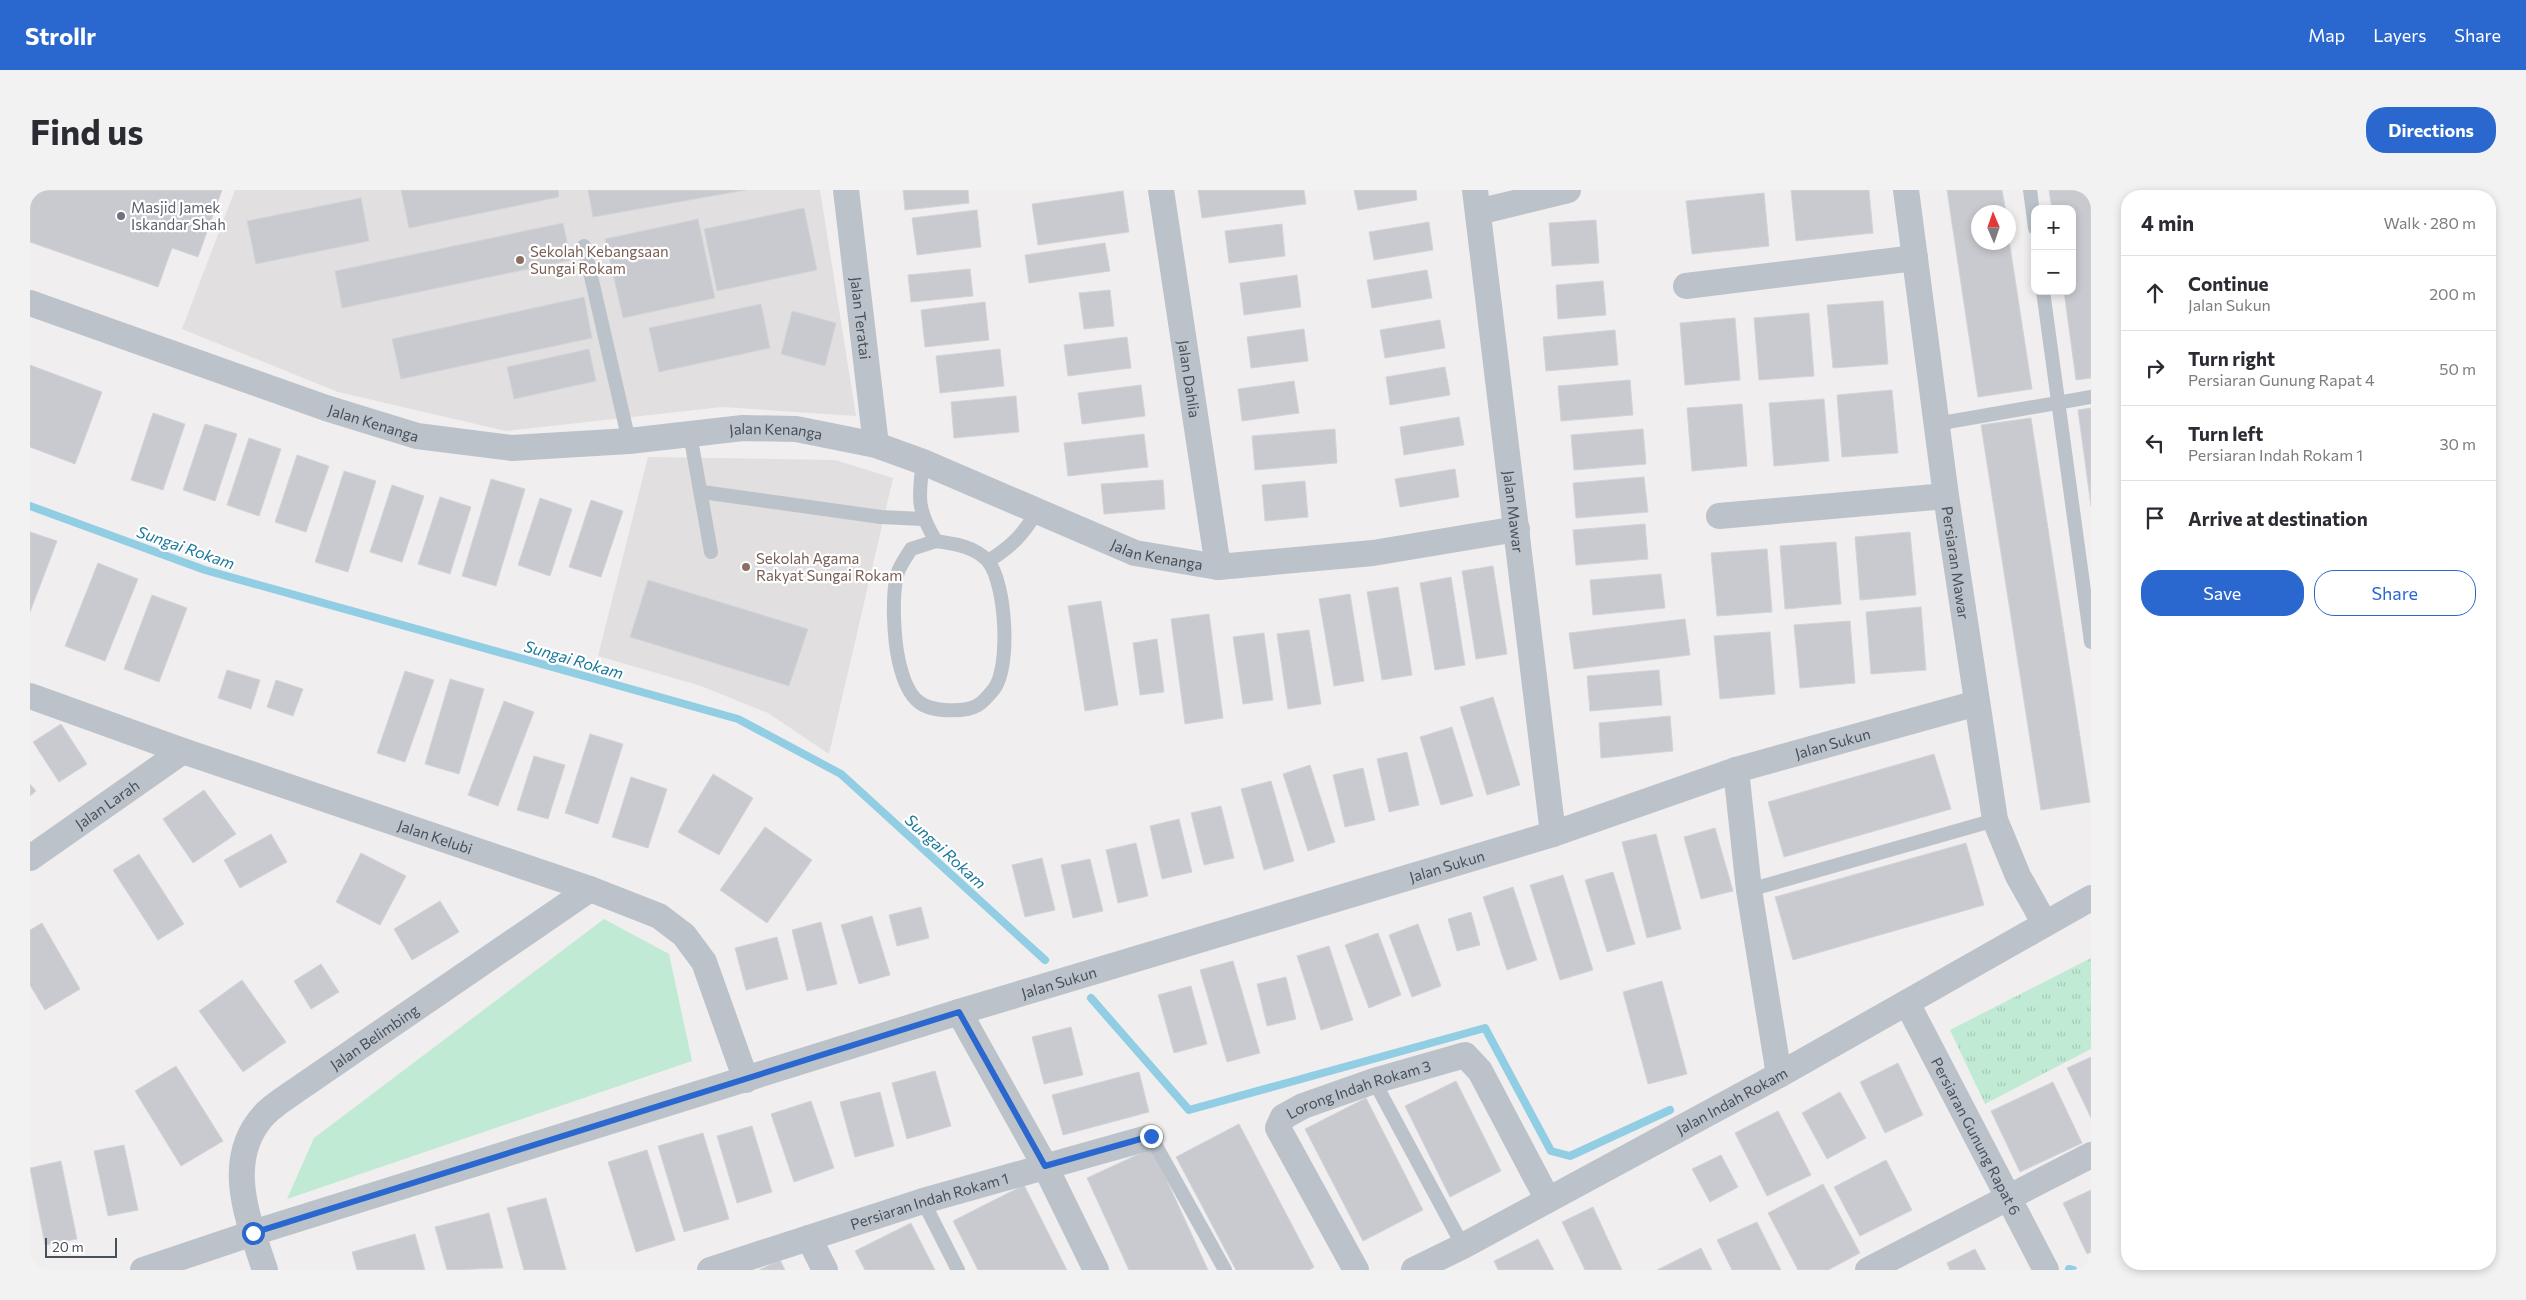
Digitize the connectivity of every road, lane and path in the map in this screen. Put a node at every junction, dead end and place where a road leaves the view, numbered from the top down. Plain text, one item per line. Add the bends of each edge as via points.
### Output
1 (846, 190) edge
2 (1161, 190) edge
3 (1568, 190) edge
4 (1906, 190) edge
5 (2030, 190) edge
6 (1477, 201) edge
7 (2032, 205) edge
8 (584, 246) dead end
9 (1915, 258) junction
10 (1686, 286) dead end
11 (2044, 295) edge
12 (30, 303) edge
13 (2091, 397) edge
14 (2058, 401) junction
15 (1936, 424) junction
16 (690, 434) junction
17 (629, 441) junction
18 (876, 445) junction
19 (922, 462) junction
20 (702, 492) junction
21 (1946, 496) junction
22 (1037, 511) junction
23 (1719, 516) dead end
24 (922, 519) junction
25 (1517, 528) junction
26 (936, 541) junction
27 (711, 552) dead end
28 (988, 561) junction
29 (1218, 568) junction
30 (2091, 642) edge
31 (30, 696) edge
32 (1977, 703) junction
33 (183, 751) junction
34 (1736, 770) junction
35 (1996, 820) junction
36 (1552, 834) junction
37 (30, 858) edge
38 (590, 889) junction
39 (1749, 890) junction
40 (2091, 898) edge
41 (2045, 924) junction
42 (1907, 1003) junction
43 (959, 1012) junction
44 (1779, 1075) junction
45 (746, 1080) junction
46 (1374, 1081) junction
47 (1151, 1136) joint
48 (2091, 1156) edge
49 (1045, 1166) junction
50 (2008, 1198) junction
51 (1548, 1200) junction
52 (923, 1201) junction
53 (253, 1233) junction
54 (810, 1238) junction
55 (1463, 1246) junction
56 (143, 1270) edge
57 (264, 1270) edge
58 (710, 1270) edge
59 (825, 1270) edge
60 (958, 1270) edge
61 (1096, 1270) edge
62 (1225, 1270) edge
63 (1356, 1270) edge
64 (1414, 1270) edge
65 (1868, 1270) edge
66 (2046, 1270) edge

1 - 18 street, Jalan Teratai
2 - 29 street, Jalan Dahlia
3 - 6 street
4 - 9 street, Persiaran Mawar
5 - 7 lane
6 - 25 street, Jalan Mawar
8 - 17 lane
9 - 10 street
9 - 15 street, Persiaran Mawar
11 - 14 lane
12 - 17 street, Jalan Kenanga via 326,408 417,436 512,448
13 - 14 lane
14 - 15 lane
14 - 30 lane
15 - 21 street, Persiaran Mawar
16 - 17 street, Jalan Kenanga
16 - 18 street, Jalan Kenanga via 743,428 796,429
16 - 20 lane
18 - 19 street, Jalan Kenanga
19 - 22 street, Jalan Kenanga
19 - 24 lane via 918,493
20 - 24 lane via 881,517
20 - 27 lane
21 - 23 street
21 - 32 street, Persiaran Mawar
22 - 28 lane via 1026,531 1008,549
22 - 29 street, Jalan Kenanga via 1135,553
24 - 26 lane
25 - 29 street, Jalan Kenanga via 1373,553
25 - 36 street, Jalan Mawar
26 - 28 lane via 966,545
26 - 28 lane via 911,548 898,572 894,595 899,662 907,686 920,703 946,711 977,706 995,688 1003,665 1004,636 998,582
31 - 33 street, Jalan Kelubi
32 - 34 street, Jalan Sukun
32 - 35 street, Persiaran Mawar
33 - 37 street, Jalan Larah
33 - 38 street, Jalan Kelubi
34 - 36 street, Jalan Sukun
34 - 39 street
35 - 39 lane
35 - 41 street, Persiaran Mawar via 2018,876
36 - 43 street, Jalan Sukun
38 - 45 street, Jalan Kelubi via 659,916 684,935 704,962
38 - 53 street, Jalan Belimbing via 265,1114 246,1142 240,1181
39 - 44 street
40 - 41 street, Jalan Indah Rokam
41 - 42 street, Jalan Indah Rokam
42 - 44 street, Jalan Indah Rokam
42 - 50 street, Persiaran Gunung Rapat 6
43 - 45 street, Jalan Sukun
43 - 49 street
44 - 51 street, Jalan Indah Rokam
45 - 53 street, Jalan Sukun
46 - 51 street, Lorong Indah Rokam 3 via 1465,1055 1480,1071
46 - 55 lane
46 - 63 street, Lorong Indah Rokam 3 via 1303,1106 1283,1117 1278,1128
47 - 49 street, Persiaran Indah Rokam 1
47 - 62 lane
48 - 50 street
49 - 52 street, Persiaran Indah Rokam 1
49 - 61 street
50 - 65 street
50 - 66 street, Persiaran Gunung Rapat 6
51 - 55 street, Jalan Indah Rokam
52 - 54 street, Persiaran Indah Rokam 1
52 - 60 lane
53 - 56 street, Jalan Sukun
53 - 57 street, Jalan Belimbing
54 - 58 street, Persiaran Indah Rokam 1
54 - 59 street
55 - 64 street, Jalan Indah Rokam

